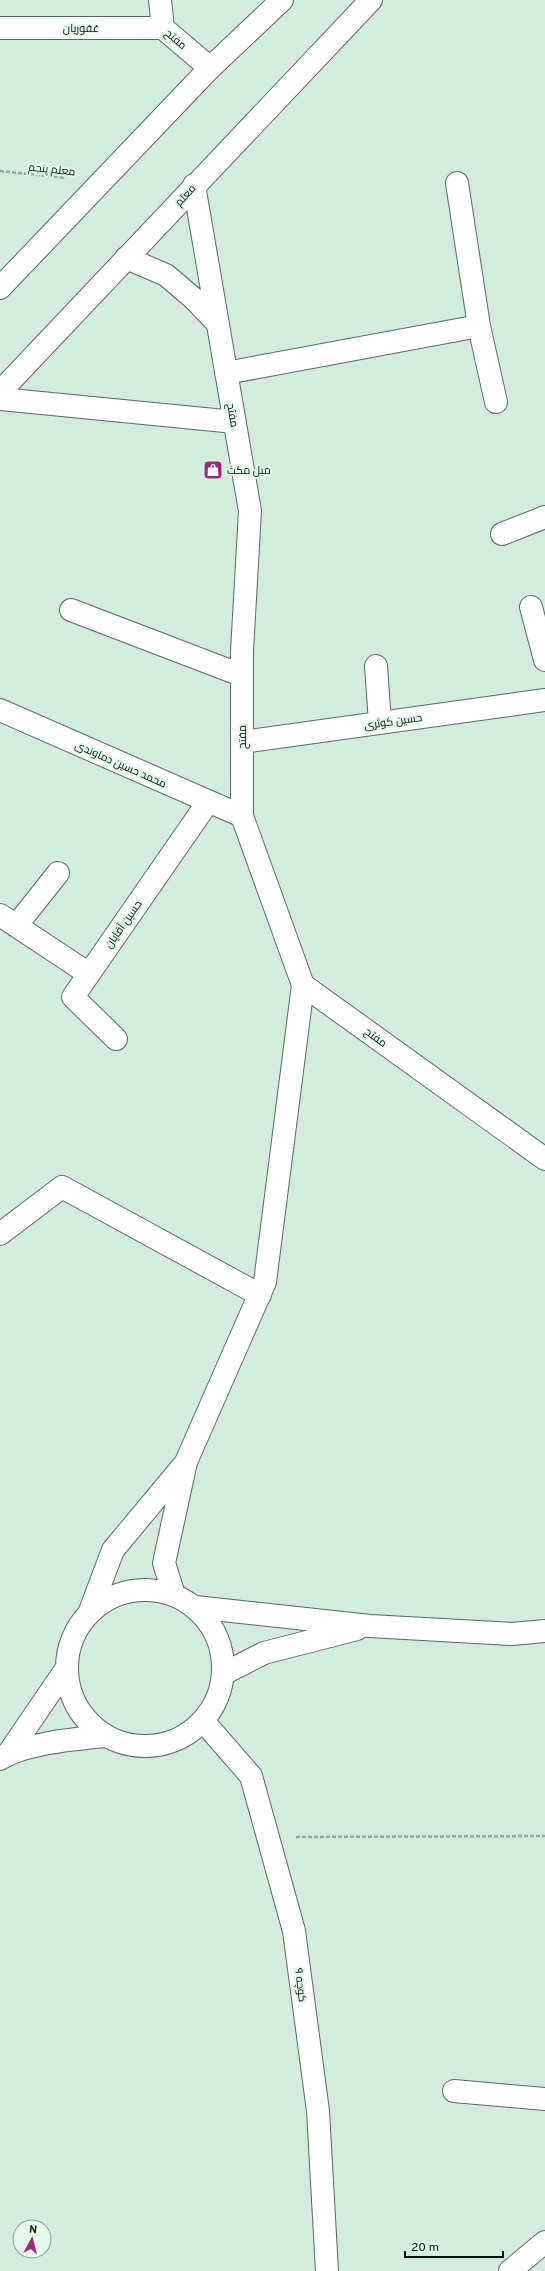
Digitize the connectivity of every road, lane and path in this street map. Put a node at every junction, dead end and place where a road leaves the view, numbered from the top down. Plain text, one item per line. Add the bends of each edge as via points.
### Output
1 (160, 0) edge
2 (282, 0) edge
3 (371, 0) edge
4 (0, 28) edge
5 (163, 28) junction
6 (210, 68) junction
7 (0, 172) edge
8 (102, 182) junction
9 (457, 183) dead end
10 (194, 185) junction
11 (126, 258) junction
12 (0, 288) edge
13 (218, 323) junction
14 (479, 326) junction
15 (226, 373) junction
16 (0, 392) edge
17 (0, 399) edge
18 (496, 402) dead end
19 (235, 422) junction
20 (545, 517) edge
21 (502, 534) dead end
22 (531, 607) dead end
23 (71, 610) dead end
24 (545, 660) edge
25 (376, 666) dead end
26 (241, 674) junction
27 (545, 700) edge
28 (0, 710) edge
29 (380, 723) junction
30 (242, 742) junction
31 (208, 802) junction
32 (242, 816) junction
33 (58, 873) dead end
34 (8, 920) edge
35 (89, 974) junction
36 (303, 985) junction
37 (116, 1039) dead end
38 (545, 1159) edge
39 (0, 1234) edge
40 (260, 1295) junction
41 (186, 1462) junction
42 (174, 1594) junction
43 (195, 1607) junction
44 (90, 1611) junction
45 (370, 1626) junction
46 (545, 1631) edge
47 (66, 1669) junction
48 (225, 1673) junction
49 (204, 1722) junction
50 (105, 1736) junction
51 (4, 1757) edge
52 (545, 1836) edge
53 (268, 1838) junction
54 (454, 2091) dead end
55 (545, 2099) edge
56 (545, 2242) edge
57 (327, 2271) edge
58 (510, 2271) edge

1 - 5 street, مفتح
2 - 6 street
3 - 10 street, معلم
4 - 5 street, غفوریان
5 - 6 street, مفتح
6 - 8 street
7 - 8 path, معلم پنجم
8 - 12 street
9 - 14 street
10 - 11 street, معلم
10 - 13 street, مفتح
11 - 13 street via 166,275
11 - 16 street, معلم
13 - 15 street, مفتح
14 - 15 street
14 - 18 street
15 - 19 street, مفتح
17 - 19 street
19 - 26 street, مفتح via 250,511
20 - 21 street
22 - 24 street
23 - 26 street
25 - 29 street
26 - 30 street, مفتح
27 - 29 street, حسین کوثری
28 - 31 street, محمد حسین دماوندی
29 - 30 street, حسین کوثری
30 - 32 street, مفتح
31 - 32 street, محمد حسین دماوندی
31 - 35 street, حسین آقایان
32 - 36 street, مفتح
33 - 34 street
34 - 35 street
35 - 37 street, حسین آقایان via 72,997
36 - 38 street, مفتح
36 - 40 street via 266,1282
39 - 40 street via 62,1187
40 - 41 street
41 - 42 street via 164,1563
41 - 44 street via 113,1550
42 - 43 street
42 - 44 street via 152,1589 129,1591 108,1598
43 - 45 street
43 - 48 street via 212,1626 222,1649
44 - 47 street via 77,1628 69,1648
45 - 46 street via 512,1634
45 - 48 street via 264,1653
47 - 50 street via 71,1695 84,1718
47 - 51 street
48 - 49 street via 218,1700
49 - 50 street via 182,1738 157,1746 130,1745
49 - 53 street, کوچه ۹ via 251,1776
50 - 51 street via 58,1741
52 - 53 path
53 - 57 street, کوچه ۹ via 294,1931 318,2111
54 - 55 street
56 - 58 street

